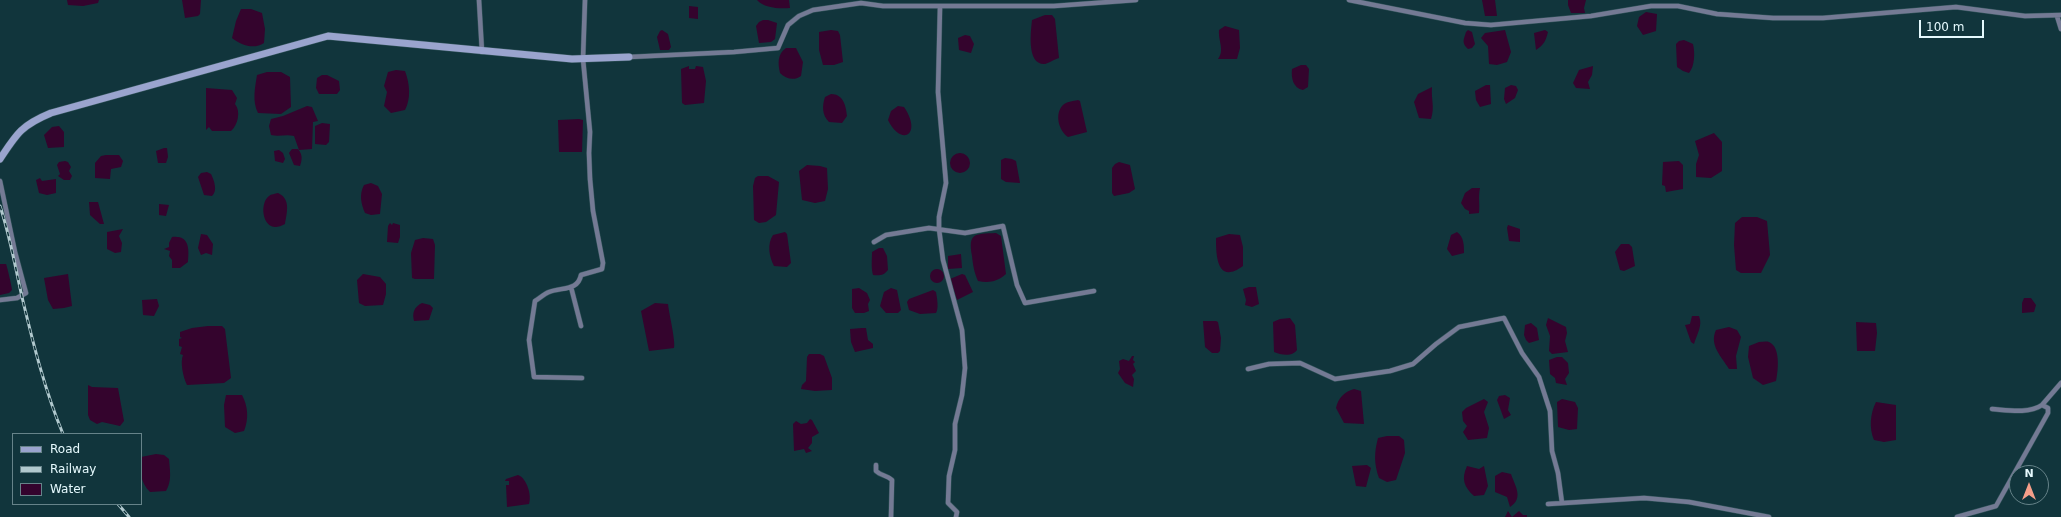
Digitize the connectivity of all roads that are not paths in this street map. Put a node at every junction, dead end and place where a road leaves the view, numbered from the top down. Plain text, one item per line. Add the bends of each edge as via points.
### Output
1 (478, 0) edge
2 (585, 0) edge
3 (882, 0) edge
4 (1136, 0) edge
5 (1349, 0) edge
6 (883, 6) junction
7 (940, 7) junction
8 (2059, 16) edge
9 (2061, 29) edge
10 (482, 52) junction
11 (629, 57) joint
12 (583, 59) junction
13 (0, 159) edge
14 (0, 181) edge
15 (939, 229) junction
16 (874, 242) dead end
17 (572, 287) junction
18 (1094, 291) dead end
19 (0, 300) edge
20 (581, 326) dead end
21 (1248, 369) dead end
22 (582, 378) dead end
23 (2061, 383) edge
24 (2042, 405) junction
25 (1992, 409) dead end
26 (876, 465) dead end
27 (1562, 503) junction
28 (1548, 504) dead end
29 (891, 517) edge
30 (956, 517) edge
31 (1769, 517) edge
32 (1957, 517) edge

1 - 10 street
2 - 12 street
3 - 6 street
4 - 7 street via 1054,6
5 - 8 street via 1465,23 1491,25 1591,16 1651,6 1678,6 1717,14 1773,18 1823,18 1956,8 2024,16
6 - 7 street
6 - 11 street via 861,3 813,10 799,16 788,25 778,48
7 - 15 street via 938,92 946,183
8 - 9 street
10 - 12 street
10 - 13 street via 328,36 51,113 30,121 14,137
11 - 12 street
12 - 17 street via 590,132 588,153 591,193 604,263 602,269 581,275 580,281
14 - 19 street via 26,293 17,298
15 - 16 street via 900,232 886,235
15 - 18 street via 965,233 1003,226 1017,285 1025,303
15 - 30 street via 943,260 962,330 965,368 955,424 955,450 949,476 948,503 956,512
17 - 20 street
17 - 22 street via 551,292 534,302 530,356 534,377
21 - 27 street via 1269,364 1300,363 1335,379 1390,371 1413,364 1460,327 1504,318 1522,353 1539,377 1550,411 1552,451
23 - 24 street
24 - 25 street via 2021,410
24 - 32 street via 2048,408 2048,413 1996,506
26 - 29 street via 879,474 887,475 892,480
27 - 28 street
27 - 31 street via 1644,498 1689,502

